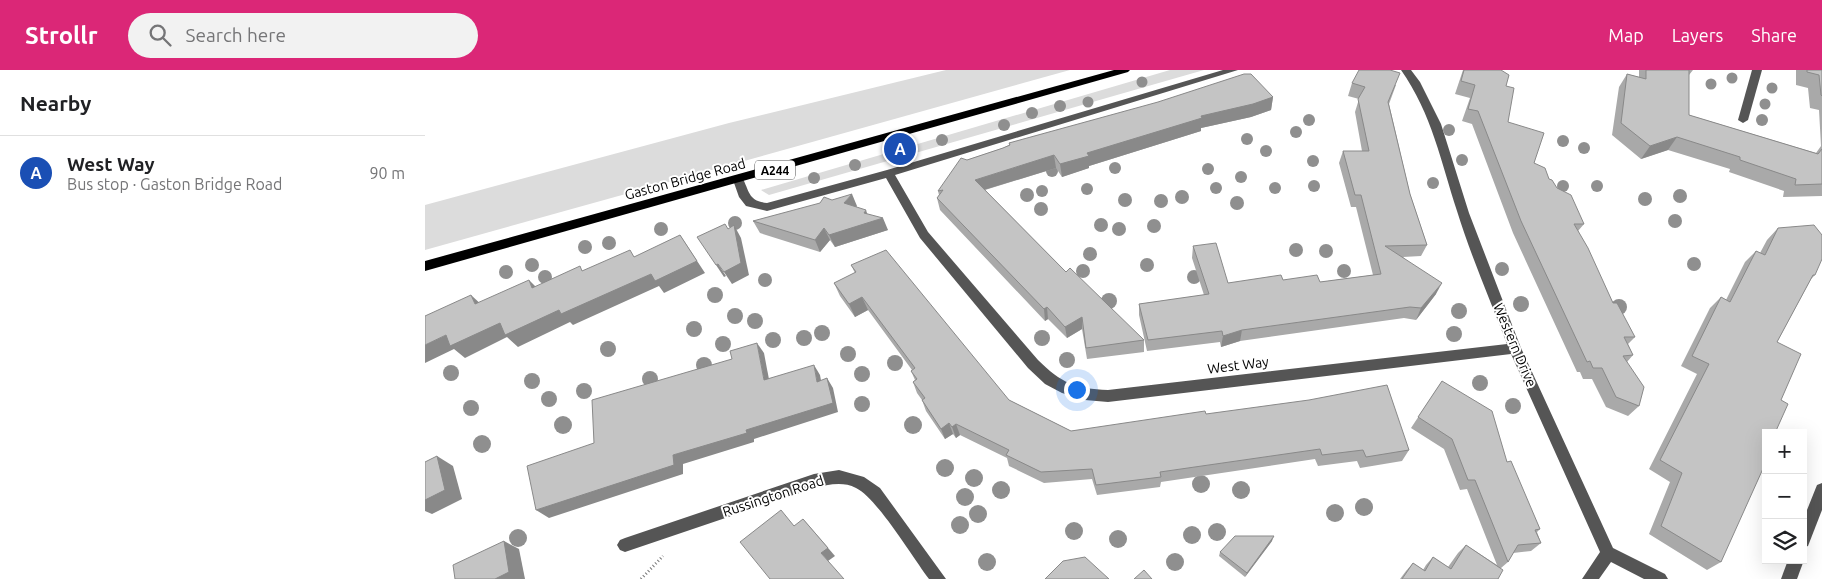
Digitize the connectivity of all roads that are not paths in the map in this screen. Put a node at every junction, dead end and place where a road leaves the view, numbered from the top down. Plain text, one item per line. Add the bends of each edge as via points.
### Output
1 (1125, 70) edge
2 (1233, 70) edge
3 (1406, 70) edge
4 (1757, 70) edge
5 (1743, 120) dead end
6 (889, 174) junction
7 (738, 180) junction
8 (425, 266) edge
9 (1515, 348) junction
10 (1822, 490) edge
11 (1807, 530) edge
12 (625, 545) dead end
13 (1607, 552) junction
14 (1795, 564) edge
15 (938, 579) edge
16 (1590, 579) edge
17 (1660, 579) edge
18 (1789, 579) edge

1 - 7 main road, Gaston Bridge Road / A244
2 - 6 street
3 - 9 street, Western Drive via 1435,124 1463,213
4 - 5 street
6 - 7 street via 767,207 754,206 747,201
6 - 9 street, West Way via 924,235 1033,364 1065,390 1088,396 1108,396
7 - 8 main road, Gaston Bridge Road / A244
9 - 13 street, Western Drive
10 - 11 street
12 - 15 street, Russington Road via 814,481 839,477 859,482 875,493
13 - 16 street
13 - 17 street
14 - 18 street

